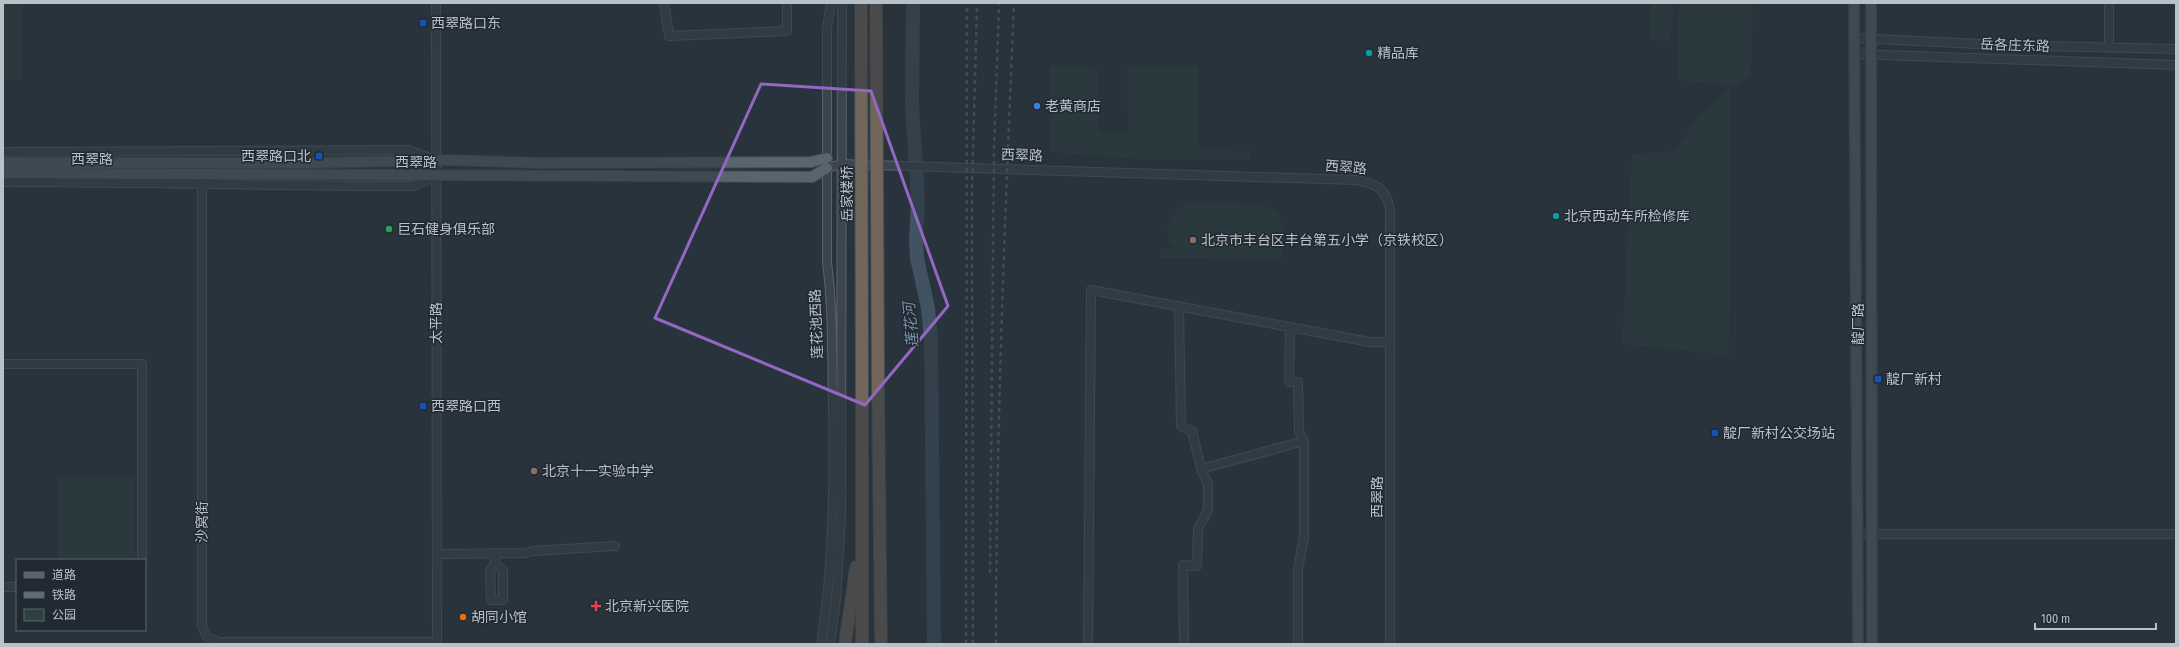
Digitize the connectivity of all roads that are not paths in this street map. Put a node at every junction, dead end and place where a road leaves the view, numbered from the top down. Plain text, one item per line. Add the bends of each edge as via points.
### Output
1 (436, 3) edge
2 (664, 3) edge
3 (788, 3) edge
4 (830, 3) edge
5 (842, 3) edge
6 (861, 3) edge
7 (876, 3) edge
8 (1854, 3) edge
9 (1871, 3) edge
10 (2109, 3) edge
11 (1855, 38) junction
12 (1871, 39) junction
13 (2108, 48) junction
14 (2176, 49) edge
15 (1855, 54) junction
16 (1871, 54) junction
17 (2176, 65) edge
18 (3, 152) edge
19 (438, 161) junction
20 (3, 163) edge
21 (827, 163) junction
22 (841, 164) junction
23 (3, 173) edge
24 (438, 176) junction
25 (202, 179) junction
26 (3, 182) edge
27 (1179, 306) junction
28 (1290, 328) junction
29 (1389, 342) junction
30 (3, 364) edge
31 (1304, 441) junction
32 (1201, 469) junction
33 (862, 518) junction
34 (1856, 534) junction
35 (1872, 534) junction
36 (2176, 534) edge
37 (614, 546) dead end
38 (437, 554) junction
39 (495, 554) junction
40 (142, 559) edge
41 (495, 564) dead end
42 (3, 587) edge
43 (16, 587) edge
44 (437, 643) edge
45 (821, 644) edge
46 (830, 644) edge
47 (845, 644) edge
48 (862, 644) edge
49 (882, 644) edge
50 (1088, 644) edge
51 (1184, 644) edge
52 (1298, 644) edge
53 (1390, 644) edge
54 (1858, 644) edge
55 (1872, 644) edge

1 - 19 street, 太平路
2 - 3 street via 669,36 787,31
4 - 21 street, 莲花池西路 via 827,28
5 - 22 street, 莲花池西路
6 - 33 highway, 岳家楼桥, bridge
7 - 49 highway, bridge
8 - 11 main road
9 - 12 main road, 靛厂路
10 - 13 street
11 - 12 street, 岳各庄东路
11 - 15 main road
12 - 13 street, 岳各庄东路
12 - 16 main road, 靛厂路
13 - 14 street, 岳各庄东路
15 - 16 street, 岳各庄东路
15 - 34 main road via 1858,359
16 - 17 street, 岳各庄东路
16 - 35 main road, 靛厂路
18 - 19 street via 408,150
19 - 20 main road, 西翠路
19 - 21 main road, 西翠路
19 - 24 street, 太平路
21 - 22 street, 西翠路
21 - 24 main road, 西翠路 via 812,177
21 - 45 street, 莲花池西路 via 827,262 832,298 834,518 828,598
22 - 29 street, 西翠路 via 1348,179 1370,182 1384,193 1390,210
22 - 46 street, 莲花池西路 via 841,517 836,599
23 - 25 main road, 西翠路
24 - 25 main road, 西翠路
24 - 38 street, 太平路
25 - 26 street
25 - 44 street, 沙窝街 via 202,626 207,637 219,642
27 - 28 street
27 - 32 street via 1181,426 1192,431
27 - 50 street via 1092,290
28 - 29 street via 1370,342
28 - 31 street via 1290,382 1298,382 1299,432
29 - 53 street, 西翠路
30 - 40 street via 142,364
31 - 32 street
31 - 52 street via 1304,537 1298,568
32 - 51 street via 1208,484 1208,510 1198,529 1197,566 1183,565
33 - 47 highway
33 - 48 highway
34 - 35 street
34 - 54 main road
35 - 36 street
35 - 55 main road, 靛厂路
37 - 39 street
38 - 39 street
38 - 44 street, 太平路
39 - 41 street
42 - 43 street

